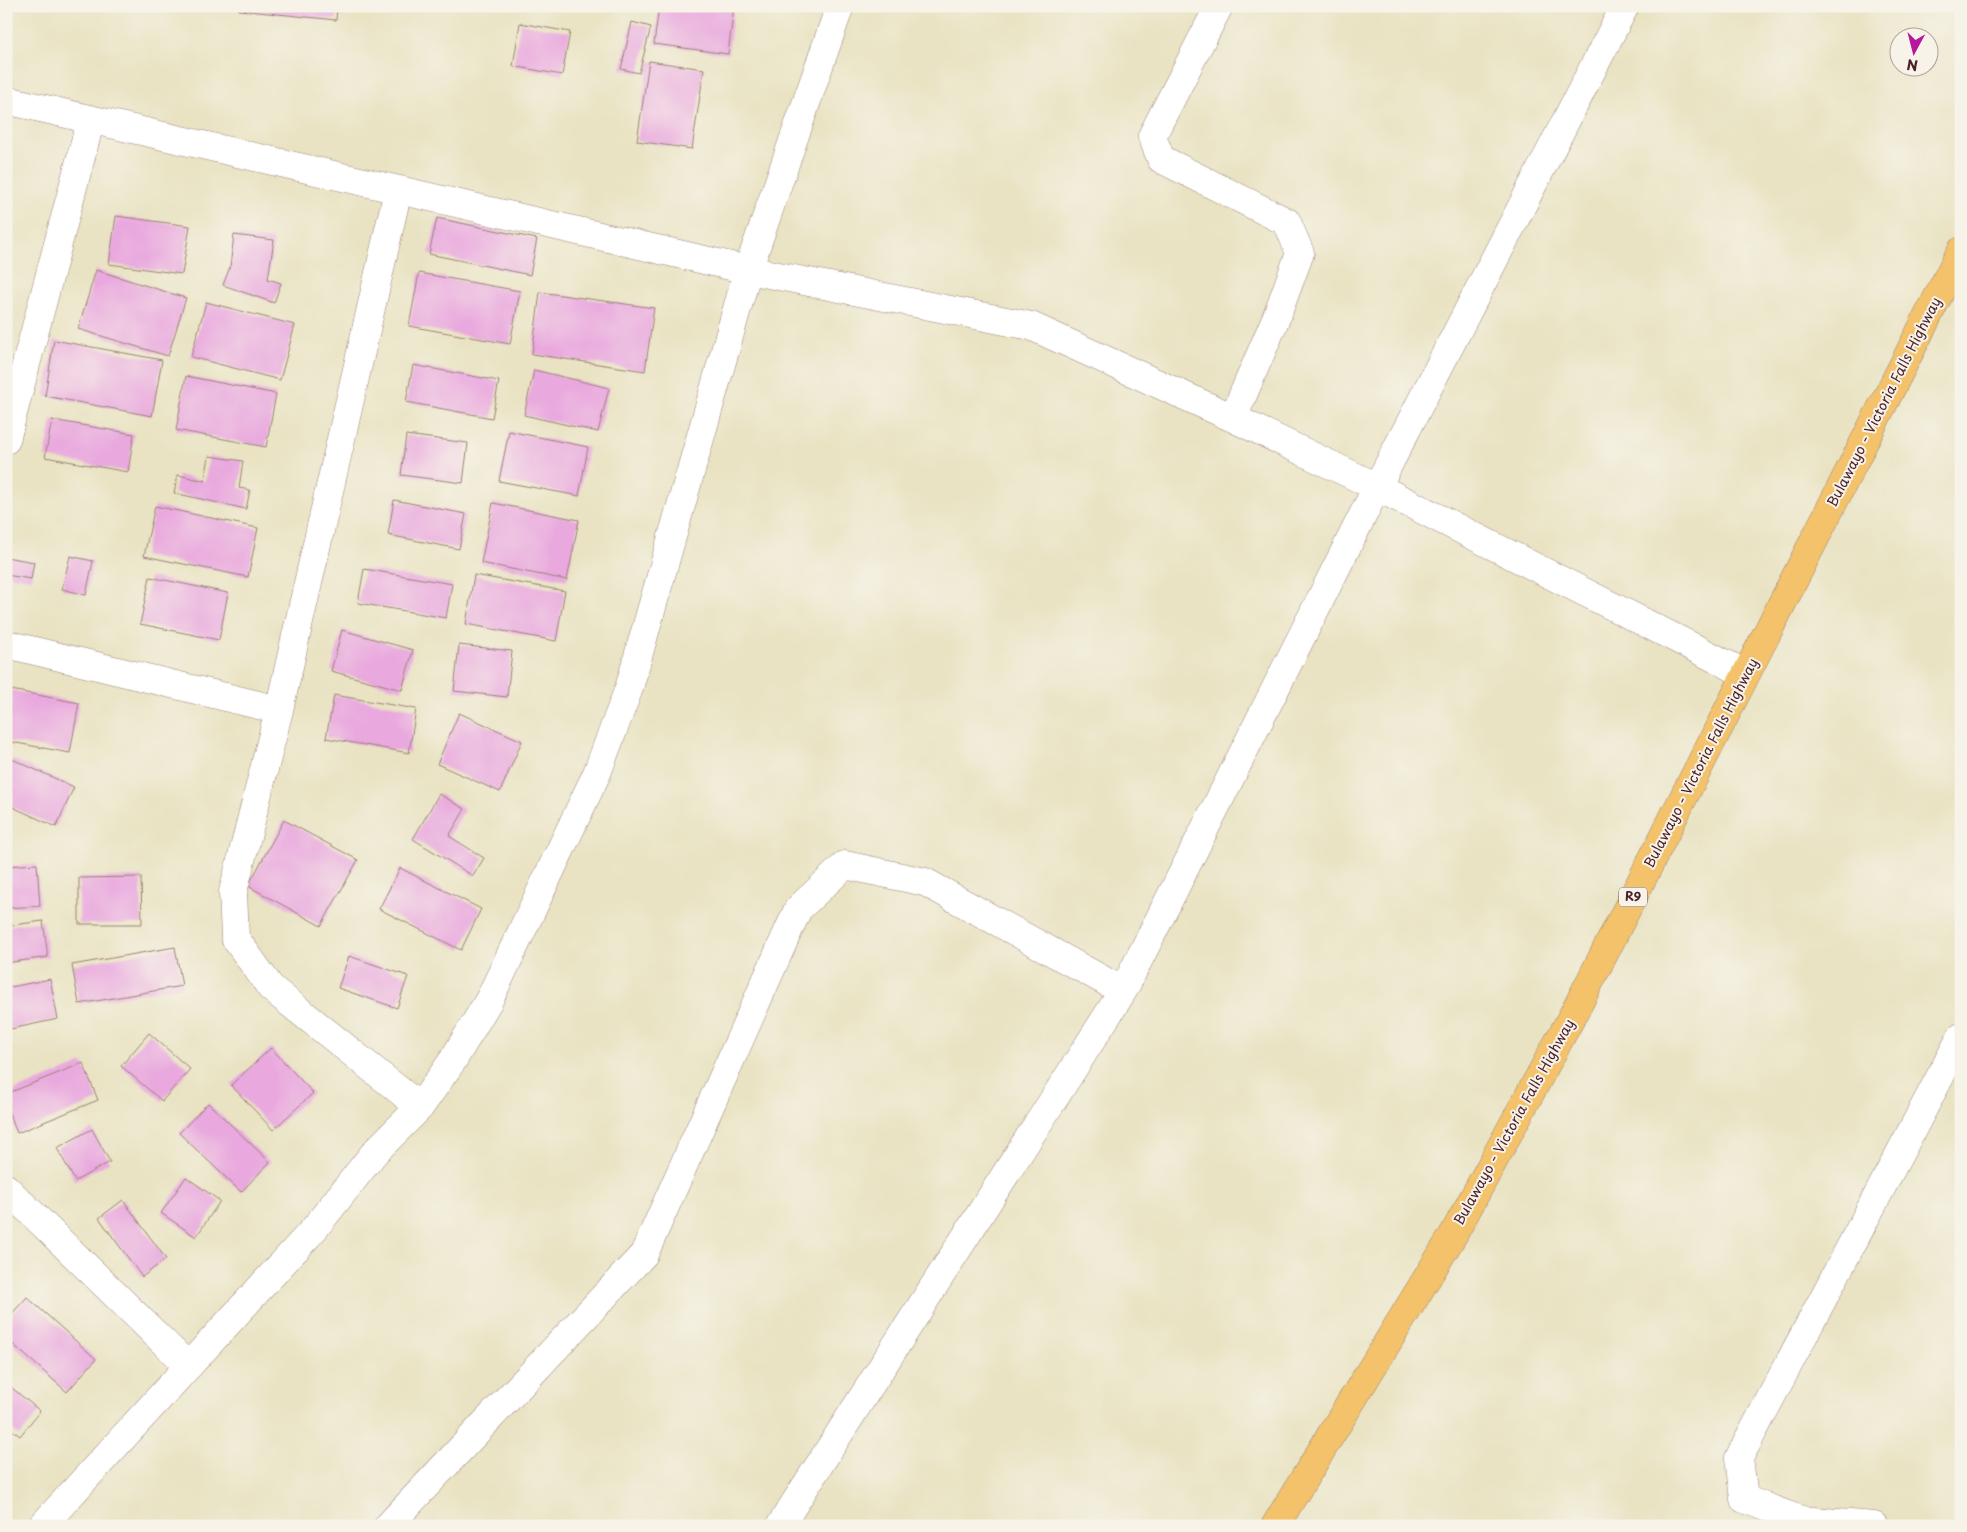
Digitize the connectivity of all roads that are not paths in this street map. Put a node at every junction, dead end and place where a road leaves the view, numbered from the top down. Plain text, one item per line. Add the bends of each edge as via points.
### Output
1 (840, 6) edge
2 (1219, 6) edge
3 (1625, 6) edge
4 (6, 100) edge
5 (92, 119) junction
6 (398, 190) junction
7 (1961, 251) edge
8 (748, 270) junction
9 (1233, 418) junction
10 (6, 440) edge
11 (1377, 488) junction
12 (6, 644) edge
13 (1746, 674) junction
14 (279, 710) junction
15 (1123, 991) junction
16 (1961, 1037) edge
17 (420, 1107) junction
18 (6, 1188) edge
19 (188, 1366) junction
20 (42, 1526) edge
21 (388, 1526) edge
22 (780, 1526) edge
23 (1275, 1526) edge
24 (1874, 1526) edge

1 - 8 street
2 - 9 street via 1152,136 1161,159 1287,222 1300,253
3 - 11 street
4 - 5 street
5 - 6 street
5 - 10 street
6 - 8 street
6 - 14 street
7 - 13 highway, Bulawayo - Victoria Falls Highway / R9
8 - 9 street via 1031,326
8 - 17 street via 629,688 597,774 489,1000
9 - 11 street
11 - 13 street
11 - 15 street
12 - 14 street
13 - 23 highway, Bulawayo - Victoria Falls Highway / R9 via 1576,1009 1452,1237
14 - 17 street via 233,892 235,938 271,988
15 - 21 street via 924,882 845,865 798,909 644,1254
15 - 22 street
16 - 24 street via 1739,1458 1744,1499 1801,1520
17 - 19 street via 375,1152 314,1229
18 - 19 street
19 - 20 street

